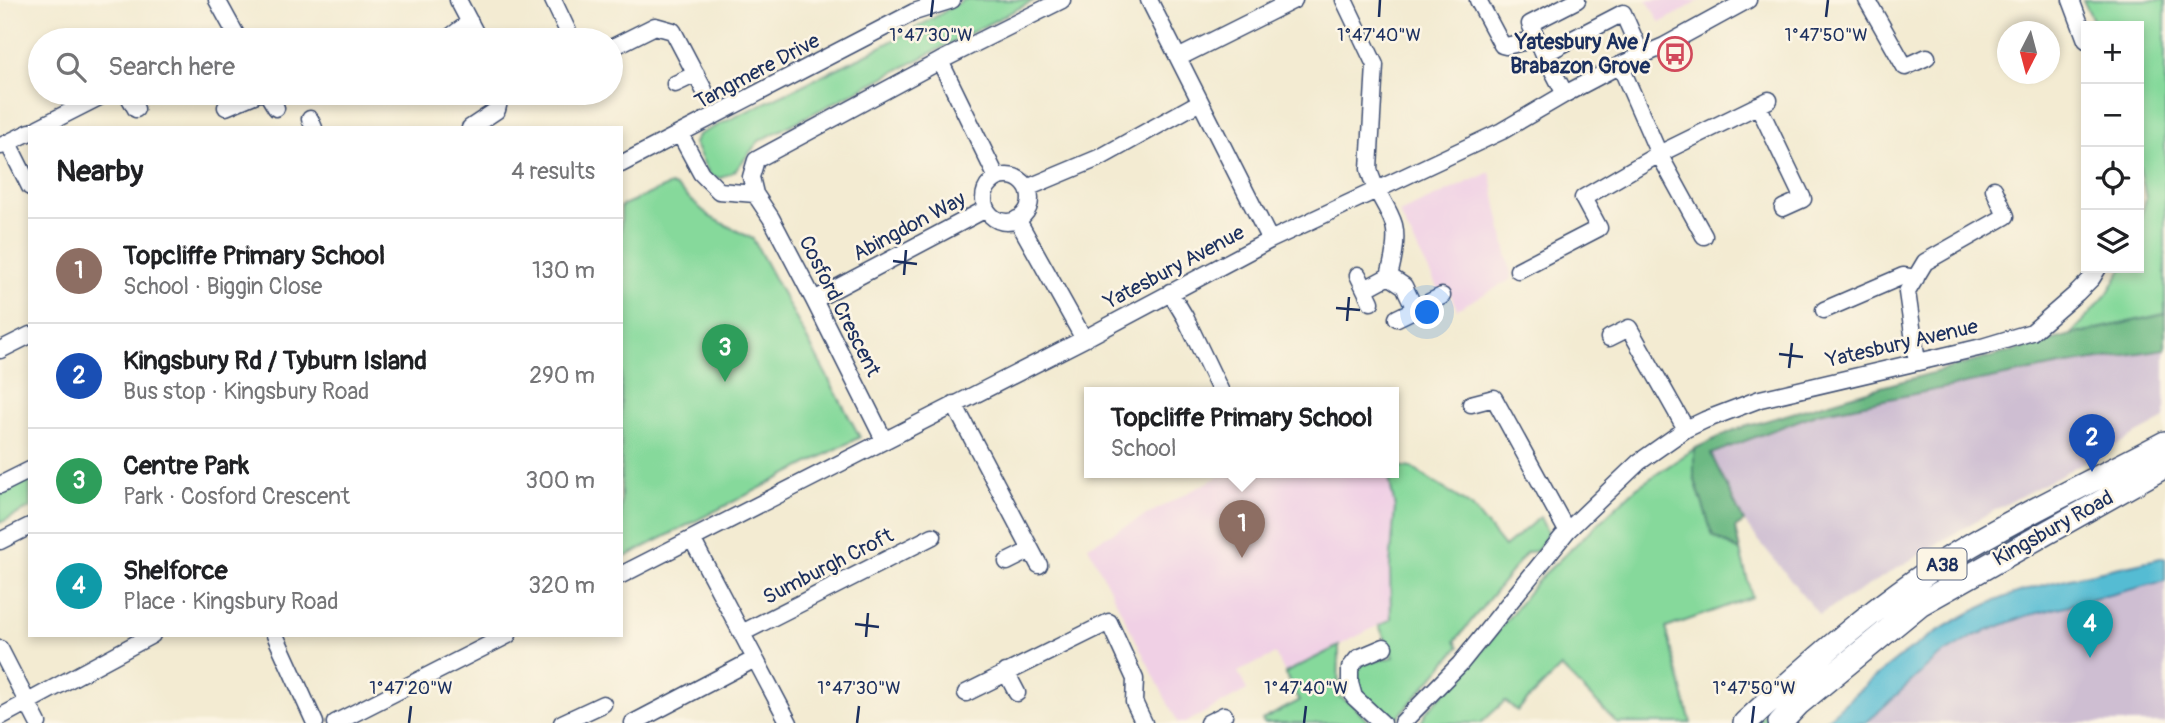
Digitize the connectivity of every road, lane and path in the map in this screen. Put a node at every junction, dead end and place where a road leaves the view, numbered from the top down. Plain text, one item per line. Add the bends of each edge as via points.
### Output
1 (217, 0) edge
2 (458, 0) edge
3 (553, 0) edge
4 (952, 0) edge
5 (1062, 0) edge
6 (1149, 0) edge
7 (1294, 0) edge
8 (1344, 0) edge
9 (1478, 0) edge
10 (1577, 0) edge
11 (1748, 0) edge
12 (1867, 0) edge
13 (2071, 0) edge
14 (911, 6) edge
15 (1620, 7) edge
16 (470, 22) junction
17 (2081, 27) edge
18 (232, 28) edge
19 (462, 28) edge
20 (473, 28) edge
21 (566, 28) edge
22 (1536, 39) junction
23 (623, 42) edge
24 (1544, 54) junction
25 (1642, 56) junction
26 (1180, 57) junction
27 (1927, 57) dead end
28 (940, 61) junction
29 (1620, 65) junction
30 (696, 74) junction
31 (675, 84) dead end
32 (704, 90) dead end
33 (1566, 94) junction
34 (1200, 102) junction
35 (83, 105) edge
36 (134, 105) edge
37 (231, 105) edge
38 (274, 105) edge
39 (498, 105) edge
40 (226, 107) dead end
41 (276, 108) dead end
42 (136, 109) dead end
43 (42, 126) edge
44 (473, 126) edge
45 (28, 133) edge
46 (680, 134) junction
47 (4, 145) edge
48 (1659, 155) junction
49 (623, 163) edge
50 (997, 178) junction
51 (28, 184) edge
52 (1027, 188) junction
53 (1994, 189) dead end
54 (1376, 191) junction
55 (755, 194) junction
56 (1783, 208) dead end
57 (986, 209) junction
58 (1017, 219) junction
59 (1704, 236) dead end
60 (1270, 240) junction
61 (1518, 270) dead end
62 (2094, 273) edge
63 (1389, 276) junction
64 (1916, 278) junction
65 (1364, 289) dead end
66 (1170, 292) junction
67 (1442, 296) dead end
68 (814, 300) junction
69 (1415, 309) junction
70 (1824, 310) dead end
71 (1397, 318) dead end
72 (28, 336) edge
73 (1609, 338) dead end
74 (1084, 339) junction
75 (0, 350) edge
76 (1917, 362) junction
77 (1219, 387) edge
78 (954, 404) junction
79 (1471, 404) dead end
80 (1686, 429) junction
81 (884, 440) junction
82 (2165, 443) edge
83 (2165, 466) edge
84 (28, 471) edge
85 (0, 485) edge
86 (28, 527) edge
87 (1567, 531) junction
88 (933, 536) dead end
89 (692, 539) junction
90 (0, 541) edge
91 (1007, 562) dead end
92 (623, 574) edge
93 (741, 633) junction
94 (148, 637) edge
95 (276, 637) edge
96 (504, 637) edge
97 (1384, 647) dead end
98 (0, 649) edge
99 (755, 659) junction
100 (1006, 672) junction
101 (1017, 693) dead end
102 (966, 694) dead end
103 (27, 701) junction
104 (603, 705) dead end
105 (1224, 715) dead end
106 (0, 716) edge
107 (581, 718) edge
108 (1141, 722) edge
109 (38, 723) edge
110 (315, 723) edge
111 (335, 723) edge
112 (562, 723) edge
113 (633, 723) edge
114 (789, 723) edge
115 (1208, 723) edge
116 (1382, 723) edge
117 (1402, 723) edge
118 (1745, 723) edge
119 (1780, 723) edge

1 - 18 street
2 - 16 street
3 - 21 street
4 - 14 street, Tangmere Drive
5 - 28 street
6 - 26 street
7 - 26 street
8 - 54 street via 1374,65 1369,169
9 - 22 street via 1502,45
10 - 22 street via 1531,24
11 - 25 street, Yatesbury Avenue
12 - 27 street via 1905,67
13 - 17 street
14 - 46 street, Tangmere Drive
15 - 24 street
15 - 25 street
16 - 19 street
16 - 20 street
22 - 24 street
23 - 30 street via 655,26 664,27 673,31
24 - 33 street
25 - 29 street, Yatesbury Avenue
26 - 34 street
28 - 50 street
28 - 55 street via 756,160 751,177
29 - 33 street, Yatesbury Avenue
29 - 48 street
30 - 31 street
30 - 32 street
33 - 54 street, Yatesbury Avenue via 1502,131
34 - 52 street via 1101,157
34 - 60 street
35 - 43 street
36 - 42 street
37 - 40 street
38 - 41 street
39 - 44 street
45 - 47 street
46 - 49 street, Tangmere Drive
46 - 55 street via 701,173 719,191
47 - 51 street
48 - 56 street via 1763,102 1803,199
48 - 59 street
48 - 61 street via 1583,198 1599,228
50 - 52 street via 1017,178
50 - 57 street via 984,195
52 - 58 street via 1027,209
53 - 64 street via 2006,216 1925,262
54 - 60 street, Yatesbury Avenue
54 - 63 street via 1394,227
55 - 68 street, Cosford Crescent
57 - 58 street via 1003,221
57 - 68 street, Abingdon Way
58 - 74 street
60 - 66 street, Yatesbury Avenue
62 - 76 street, Yatesbury Avenue via 2032,332
63 - 65 street
63 - 69 street via 1404,286
64 - 70 street via 1903,276
64 - 76 street via 1908,292
66 - 74 street, Yatesbury Avenue
66 - 77 street
67 - 69 street
68 - 81 street, Cosford Crescent
69 - 71 street
72 - 75 street
73 - 80 street via 1629,328
74 - 78 street, Yatesbury Avenue
76 - 80 street, Yatesbury Avenue via 1759,399
78 - 81 street, Yatesbury Avenue
78 - 91 street via 1035,557
79 - 87 street via 1494,398
80 - 87 street, Yatesbury Avenue via 1639,462
81 - 89 street, Yatesbury Avenue
82 - 118 highway, Kingsbury Road / A38 via 1970,546 1881,607
83 - 119 highway, Kingsbury Road / A38 via 1920,604
84 - 85 street
86 - 90 street
87 - 117 street, Yatesbury Avenue via 1460,664
88 - 93 street, Sumburgh Croft
89 - 92 street, Yatesbury Avenue
89 - 93 street
93 - 99 street
94 - 103 street
95 - 110 street
96 - 111 street
97 - 116 street via 1358,658 1350,668 1354,697
98 - 103 street
99 - 113 street
99 - 114 street
100 - 101 street
100 - 102 street
100 - 108 street via 1109,622 1135,679 1134,702
103 - 106 street
103 - 109 street
104 - 107 street
105 - 115 street
107 - 112 street

